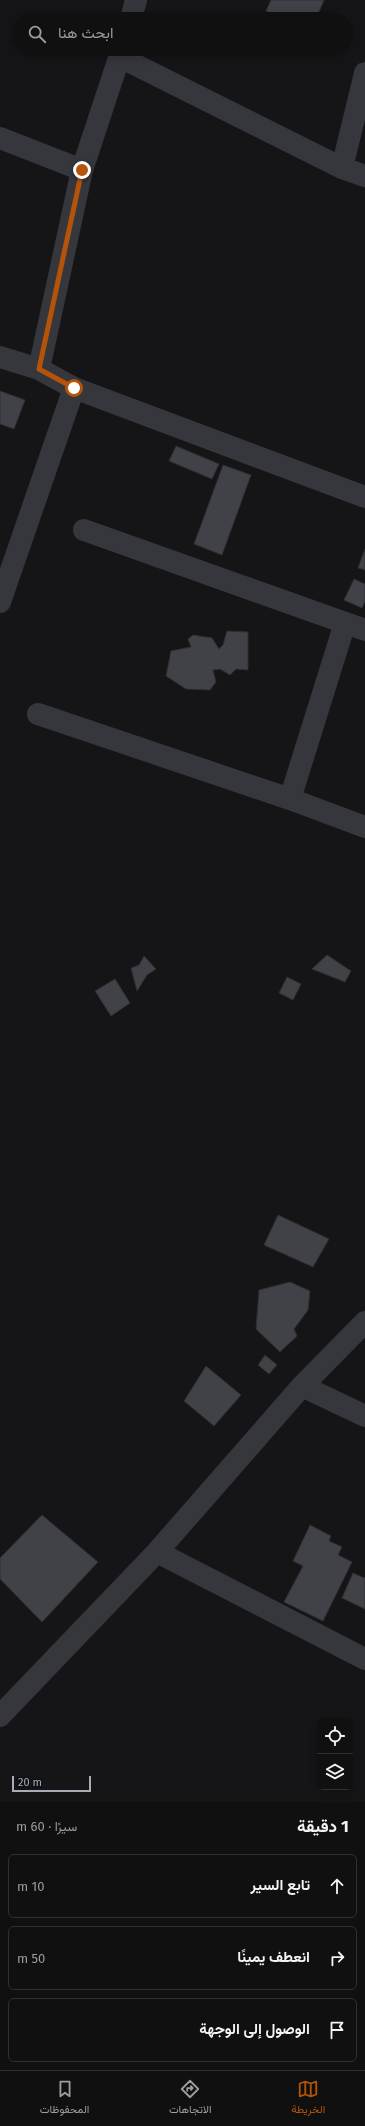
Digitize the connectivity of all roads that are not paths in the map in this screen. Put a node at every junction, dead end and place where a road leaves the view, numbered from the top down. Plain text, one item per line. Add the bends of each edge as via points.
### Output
1 (136, 0) edge
2 (133, 12) edge
3 (120, 56) edge
4 (127, 56) edge
5 (365, 74) edge
6 (0, 138) edge
7 (342, 168) junction
8 (82, 170) junction
9 (365, 176) edge
10 (0, 357) edge
11 (39, 369) junction
12 (74, 388) junction
13 (365, 497) edge
14 (84, 530) dead end
15 (0, 602) edge
16 (345, 623) junction
17 (365, 630) edge
18 (38, 714) dead end
19 (290, 799) junction
20 (365, 827) edge
21 (365, 1322) edge
22 (302, 1386) junction
23 (365, 1416) edge
24 (157, 1552) junction
25 (365, 1659) edge
26 (0, 1716) edge

1 - 2 street
3 - 8 street
4 - 7 street
5 - 7 street
6 - 8 street
7 - 9 street
8 - 11 street
10 - 11 street
11 - 12 street
12 - 13 street
12 - 15 street
14 - 16 street
16 - 17 street
16 - 19 street
18 - 19 street
19 - 20 street
21 - 22 street
22 - 23 street
22 - 24 street
24 - 25 street
24 - 26 street

